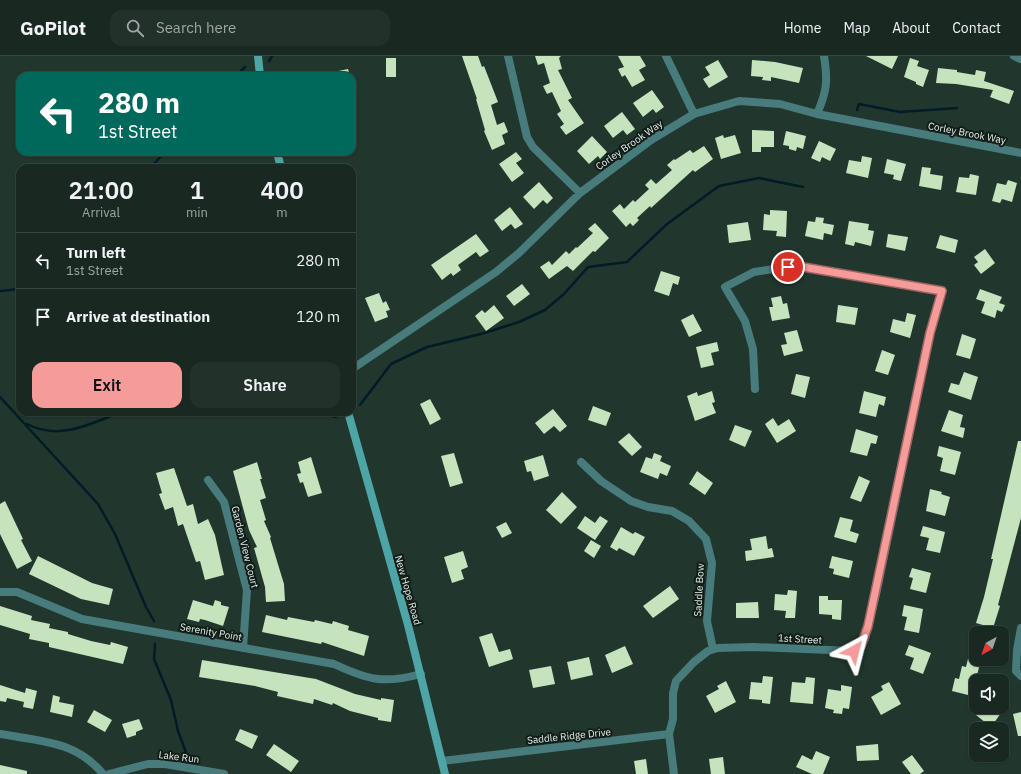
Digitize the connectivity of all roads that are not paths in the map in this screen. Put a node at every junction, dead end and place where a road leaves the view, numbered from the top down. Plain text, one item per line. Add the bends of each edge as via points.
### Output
1 (258, 56) edge
2 (508, 56) edge
3 (666, 56) edge
4 (824, 56) edge
5 (260, 72) edge
6 (694, 114) junction
7 (817, 114) junction
8 (1021, 154) edge
9 (580, 193) junction
10 (356, 366) edge
11 (755, 389) dead end
12 (349, 416) edge
13 (581, 462) dead end
14 (208, 480) dead end
15 (0, 592) edge
16 (1021, 628) edge
17 (243, 648) junction
18 (713, 649) junction
19 (421, 674) junction
20 (1021, 676) edge
21 (0, 734) edge
22 (669, 734) junction
23 (442, 761) junction
24 (103, 774) edge
25 (109, 774) edge
26 (224, 774) edge
27 (445, 774) edge
28 (674, 774) edge

1 - 5 street
2 - 9 street via 527,137 533,147
3 - 6 street
4 - 7 street via 827,81 825,95
6 - 7 street, Corley Brook Way via 739,101 780,104
6 - 9 street, Corley Brook Way via 651,140
7 - 8 street, Corley Brook Way
9 - 10 street, Corley Brook Way via 496,272
11 - 18 street, 1st Street via 753,349 745,321 725,287 754,272 803,267 942,291 930,333 877,590 861,646 854,651 754,647
12 - 19 street, New Hope Road
13 - 18 street, Saddle Bow via 601,481 631,500 648,507 672,511 689,521 706,539 712,563 707,621
14 - 17 street, Garden View Court via 224,502 247,590
15 - 17 street, Serenity Point via 17,592 82,619
16 - 20 street via 1016,650 1016,671
17 - 19 street, Serenity Point via 334,664 370,678 392,681
18 - 22 street via 694,662 676,682
19 - 23 street, New Hope Road
21 - 24 street via 54,744 79,752 94,762
22 - 23 street, Saddle Ridge Drive
22 - 28 street
23 - 27 street, New Hope Road
25 - 26 street, Lake Run via 148,764 166,764

